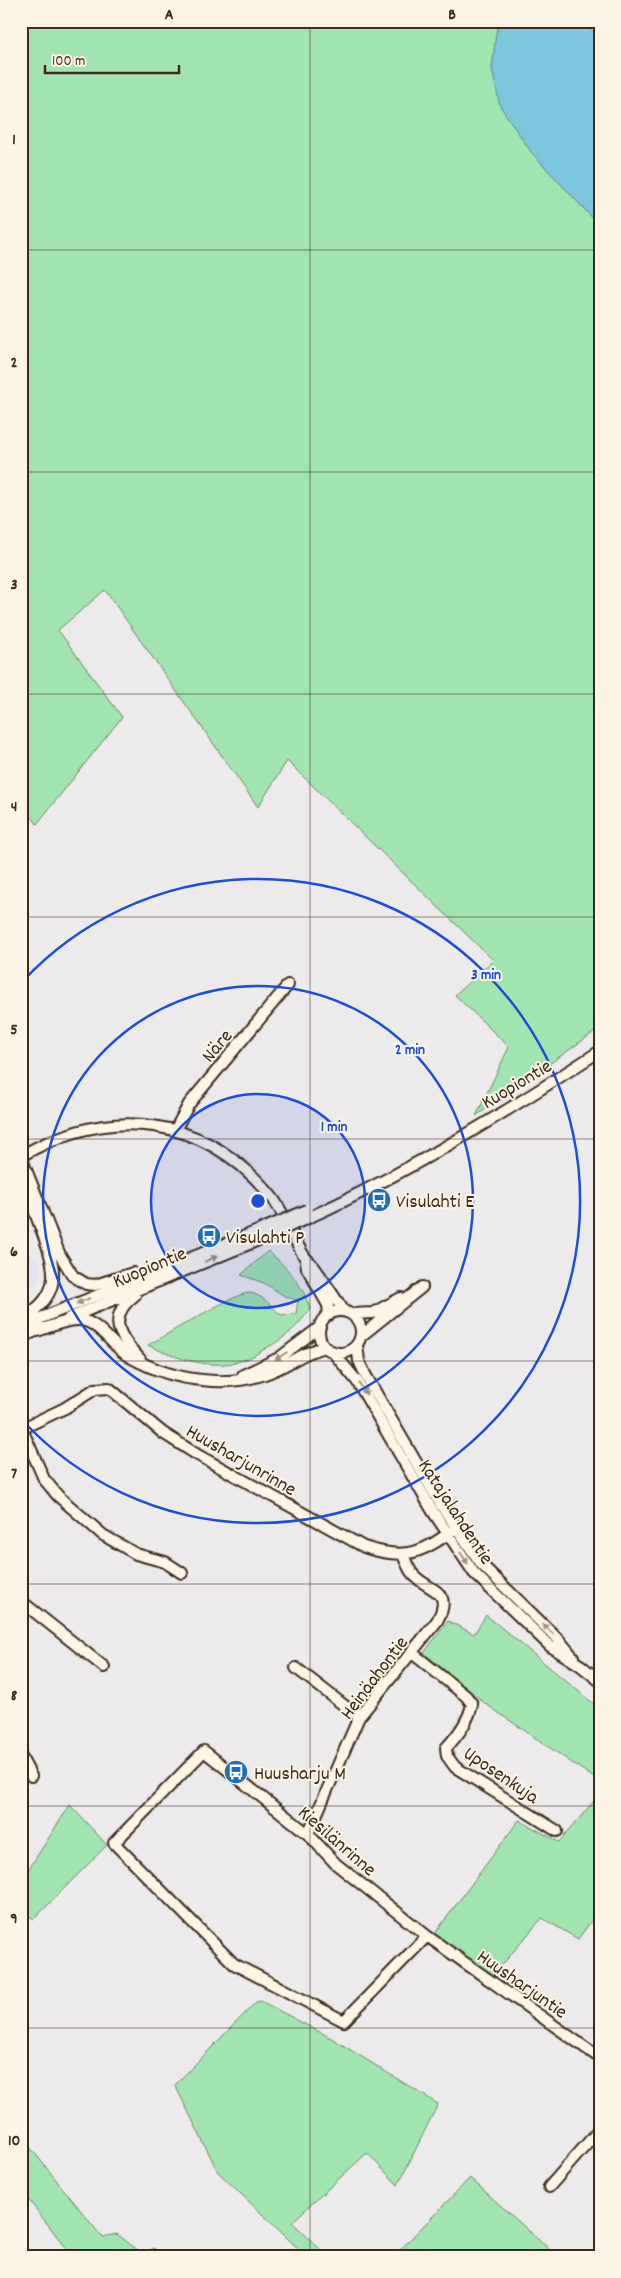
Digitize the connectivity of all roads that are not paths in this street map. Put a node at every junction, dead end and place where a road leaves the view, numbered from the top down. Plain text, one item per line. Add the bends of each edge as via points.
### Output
1 (288, 985) dead end
2 (600, 1051) edge
3 (175, 1130) junction
4 (21, 1156) edge
5 (21, 1178) edge
6 (305, 1257) junction
7 (188, 1264) junction
8 (348, 1313) junction
9 (329, 1315) junction
10 (21, 1320) edge
11 (21, 1326) edge
12 (320, 1327) junction
13 (37, 1331) junction
14 (21, 1337) edge
15 (359, 1340) junction
16 (328, 1349) junction
17 (142, 1362) junction
18 (226, 1380) junction
19 (22, 1429) edge
20 (452, 1531) junction
21 (403, 1555) junction
22 (182, 1572) dead end
23 (21, 1600) edge
24 (411, 1652) junction
25 (104, 1668) dead end
26 (296, 1668) dead end
27 (600, 1681) edge
28 (359, 1717) junction
29 (21, 1757) edge
30 (30, 1776) dead end
31 (557, 1831) dead end
32 (308, 1834) junction
33 (427, 1936) junction
34 (600, 2058) edge
35 (600, 2129) edge
36 (550, 2187) dead end

1 - 3 street, Näre via 189,1104
2 - 7 street, Kuopiontie, bridge via 535,1093 398,1172
3 - 4 street via 114,1124 90,1128 53,1139
3 - 6 street via 198,1137 255,1178 273,1198
4 - 7 street via 60,1255 79,1281 101,1285 142,1270
5 - 10 street via 54,1268 48,1297
6 - 8 street
6 - 9 street via 307,1268 328,1305
7 -> 11 street, Kuopiontie
7 - 13 street, Kuopiontie
7 - 17 street via 134,1295 121,1308 120,1331 124,1341
8 - 9 street
8 - 15 street via 361,1328
8 - 15 street via 372,1313 422,1287
9 - 12 street
12 - 16 street via 321,1341
12 -> 18 street via 279,1358
13 - 14 street, Kuopiontie
13 - 17 street via 72,1320 84,1321 96,1327 129,1357
15 - 16 street via 350,1351 341,1354
15 - 20 street, Katajalahdentie via 359,1362
16 - 18 street via 313,1349 259,1376
16 -> 20 street, Katajalahdentie via 357,1381
17 - 18 street via 188,1378
19 - 21 street, Huusharjunrinne via 96,1389 109,1388 162,1433 196,1454 364,1547
19 - 22 street via 44,1479 58,1496 103,1535 136,1554 165,1562
20 - 21 street
20 - 27 street, Katajalahdentie via 474,1573 550,1646
21 - 24 street, Heinäahontie via 413,1574 436,1589 442,1598 443,1610
23 - 25 street
24 - 28 street, Heinäahontie
24 - 31 street, Uposenkuja via 472,1704 470,1715 446,1748 447,1756 455,1767
26 - 28 street
28 - 32 street, Heinäahontie
29 - 30 street
32 - 33 street, Kiesilänrinne via 336,1864
32 - 33 street, Kiesilänrinne via 204,1751 114,1843 234,1964 344,2021
33 - 34 street, Huusharjuntie
35 - 36 street

